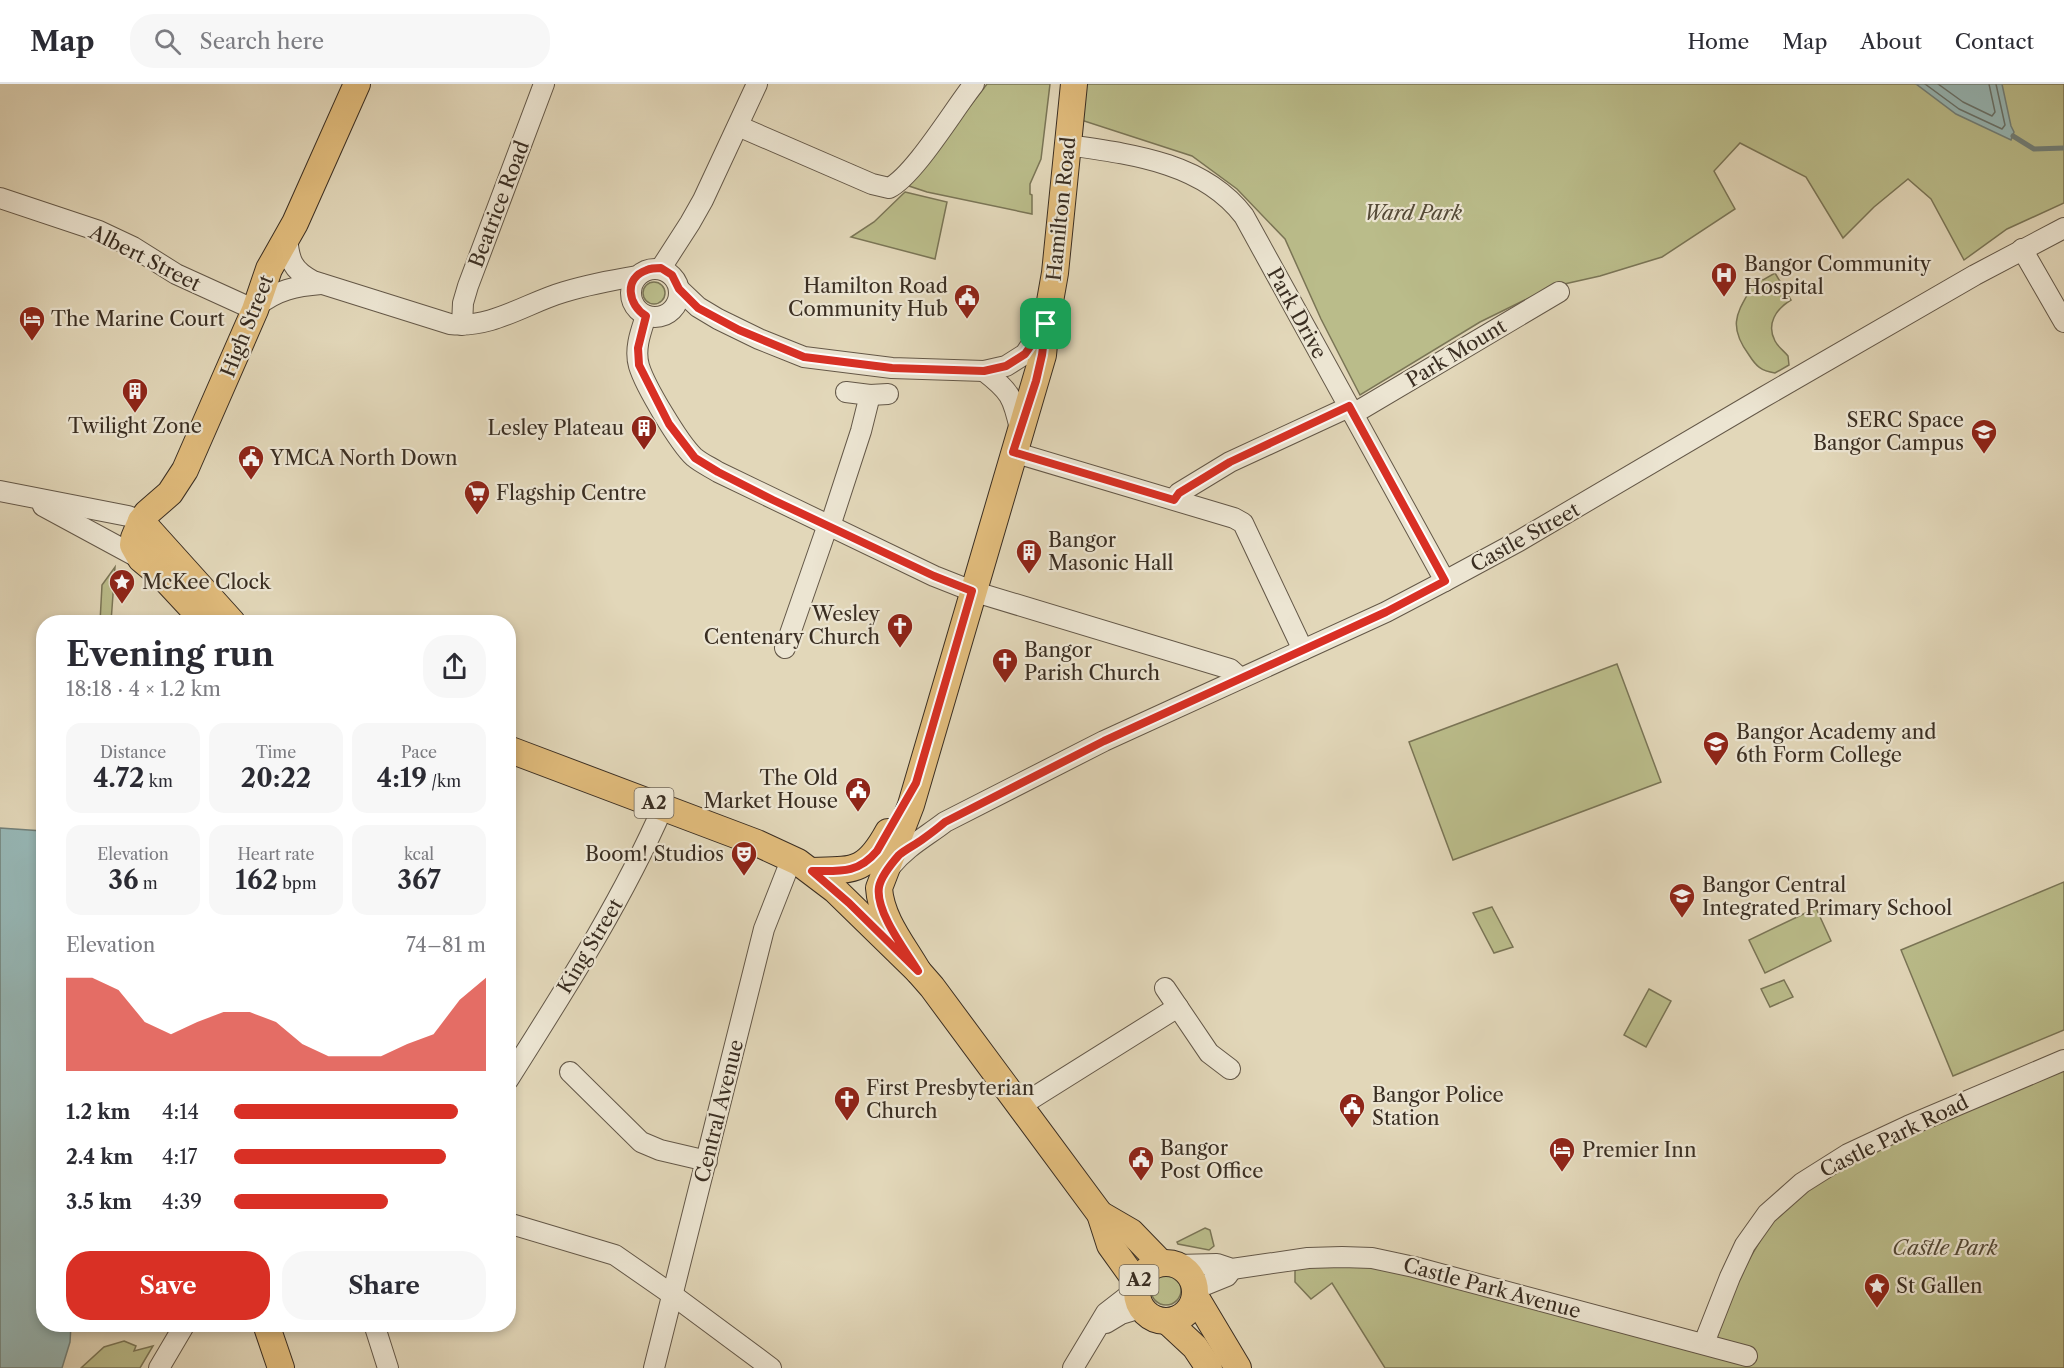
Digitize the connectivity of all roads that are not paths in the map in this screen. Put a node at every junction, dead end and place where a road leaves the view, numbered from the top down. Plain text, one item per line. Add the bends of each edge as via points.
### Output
1 (357, 84) edge
2 (544, 84) edge
3 (757, 84) edge
4 (974, 84) edge
5 (1074, 84) edge
6 (738, 126) junction
7 (1067, 145) junction
8 (0, 198) edge
9 (2064, 228) edge
10 (287, 237) junction
11 (2022, 249) junction
12 (661, 268) junction
13 (637, 276) junction
14 (324, 284) junction
15 (679, 289) junction
16 (1559, 292) dead end
17 (256, 308) junction
18 (646, 316) junction
19 (2064, 322) edge
20 (1046, 324) junction
21 (462, 326) junction
22 (984, 371) junction
23 (846, 392) dead end
24 (1351, 410) junction
25 (1016, 441) junction
26 (0, 491) edge
27 (28, 498) junction
28 (1174, 500) junction
29 (141, 521) junction
30 (829, 526) junction
31 (141, 559) junction
32 (1445, 581) junction
33 (972, 591) junction
34 (198, 615) edge
35 (226, 615) edge
36 (784, 648) dead end
37 (1303, 650) junction
38 (1240, 678) junction
39 (516, 752) edge
40 (914, 794) junction
41 (663, 807) junction
42 (945, 822) junction
43 (805, 867) junction
44 (881, 880) junction
45 (918, 971) junction
46 (1165, 988) dead end
47 (1178, 1007) junction
48 (2064, 1060) edge
49 (516, 1067) edge
50 (1230, 1069) dead end
51 (570, 1072) dead end
52 (1020, 1106) junction
53 (707, 1161) junction
54 (1100, 1214) junction
55 (516, 1225) edge
56 (1169, 1264) junction
57 (1232, 1269) junction
58 (1195, 1292) junction
59 (1139, 1294) junction
60 (674, 1296) junction
61 (1167, 1321) junction
62 (180, 1332) edge
63 (269, 1332) edge
64 (377, 1332) edge
65 (1704, 1343) junction
66 (1747, 1356) dead end
67 (159, 1368) edge
68 (281, 1368) edge
69 (388, 1368) edge
70 (654, 1368) edge
71 (771, 1368) edge
72 (1073, 1368) edge
73 (1209, 1368) edge
74 (1238, 1368) edge

1 - 10 main road, High Street
2 - 21 street, Beatrice Road via 468,286
3 - 6 street
4 - 6 street via 917,161 899,183 889,188
5 - 7 main road, Hamilton Road
6 - 12 street via 690,223
7 - 20 main road, Hamilton Road
7 - 24 street, Park Drive via 1179,168 1231,199
8 - 17 street, Albert Street via 99,231 185,278
9 - 11 street, Castle Street
10 - 14 street via 296,270
10 - 17 main road, High Street
11 - 19 street
11 - 32 street, Castle Street
12 - 13 street via 647,269
12 - 15 street via 672,275
13 - 18 street via 631,298
13 - 21 street via 564,292 500,318
14 - 17 street via 286,289
14 - 21 street
15 - 18 street via 672,310 660,317
15 - 22 street via 698,308 718,319 804,357 892,368
16 - 24 street, Park Mount
17 - 29 main road, High Street via 185,470 170,493
18 - 30 street via 638,348 639,365 685,447 718,472
20 - 22 street via 1025,354 1006,366
20 - 25 main road, Hamilton Road via 1042,355
22 - 25 street via 1010,394 1015,406
23 - 30 street via 879,394 861,431
24 - 28 street, Park Mount via 1230,462
24 - 32 street, Park Drive
25 - 28 street
25 - 33 main road, Hamilton Road
26 - 27 street
27 - 29 street
27 - 31 street
28 - 37 street via 1243,523
29 - 31 main road via 133,545
29 - 35 main road
30 - 33 street
30 - 36 street
31 - 34 main road
32 - 37 street, Castle Street
33 - 38 street via 1230,669
33 - 40 main road, Hamilton Road
37 - 38 street, Castle Street
38 - 42 street, Castle Street via 1104,741
39 - 41 main road, A2
40 - 42 street via 928,819
40 - 43 main road, Hamilton Road via 870,860 847,871
40 - 44 main road, Hamilton Road
41 - 43 main road, A2 via 757,843
41 - 49 street, King Street via 593,943
42 - 44 street, Castle Street via 899,856
43 - 45 main road, A2 via 849,903
43 - 53 street, Central Avenue via 788,868 764,929
44 - 45 main road via 880,903
45 - 52 main road, A2
46 - 47 street
47 - 50 street via 1209,1053
47 - 52 street
48 - 65 street, Castle Park Road via 1888,1135 1802,1183 1767,1214 1745,1245
51 - 53 street via 641,1142
52 - 54 main road, A2
53 - 60 street, Central Avenue
54 - 56 main road, A2 via 1131,1232
54 - 59 main road, A2 via 1110,1245
55 - 60 street via 615,1255
56 - 57 street, Castle Park Avenue via 1217,1264
56 - 58 main road, A2 via 1190,1275
56 - 59 main road, A2 via 1146,1270
57 - 58 street, Castle Park Avenue via 1227,1276
57 - 65 street, Castle Park Avenue via 1308,1258 1372,1258
58 - 61 main road, A2 via 1188,1311
58 - 74 main road, A2
59 - 61 main road, A2 via 1153,1318
59 - 72 street via 1121,1314 1094,1331
60 - 70 street, Central Avenue
60 - 71 street
61 - 73 main road, A2 via 1195,1347
62 - 67 street
63 - 68 main road
64 - 69 street
65 - 66 street, Castle Park Avenue

